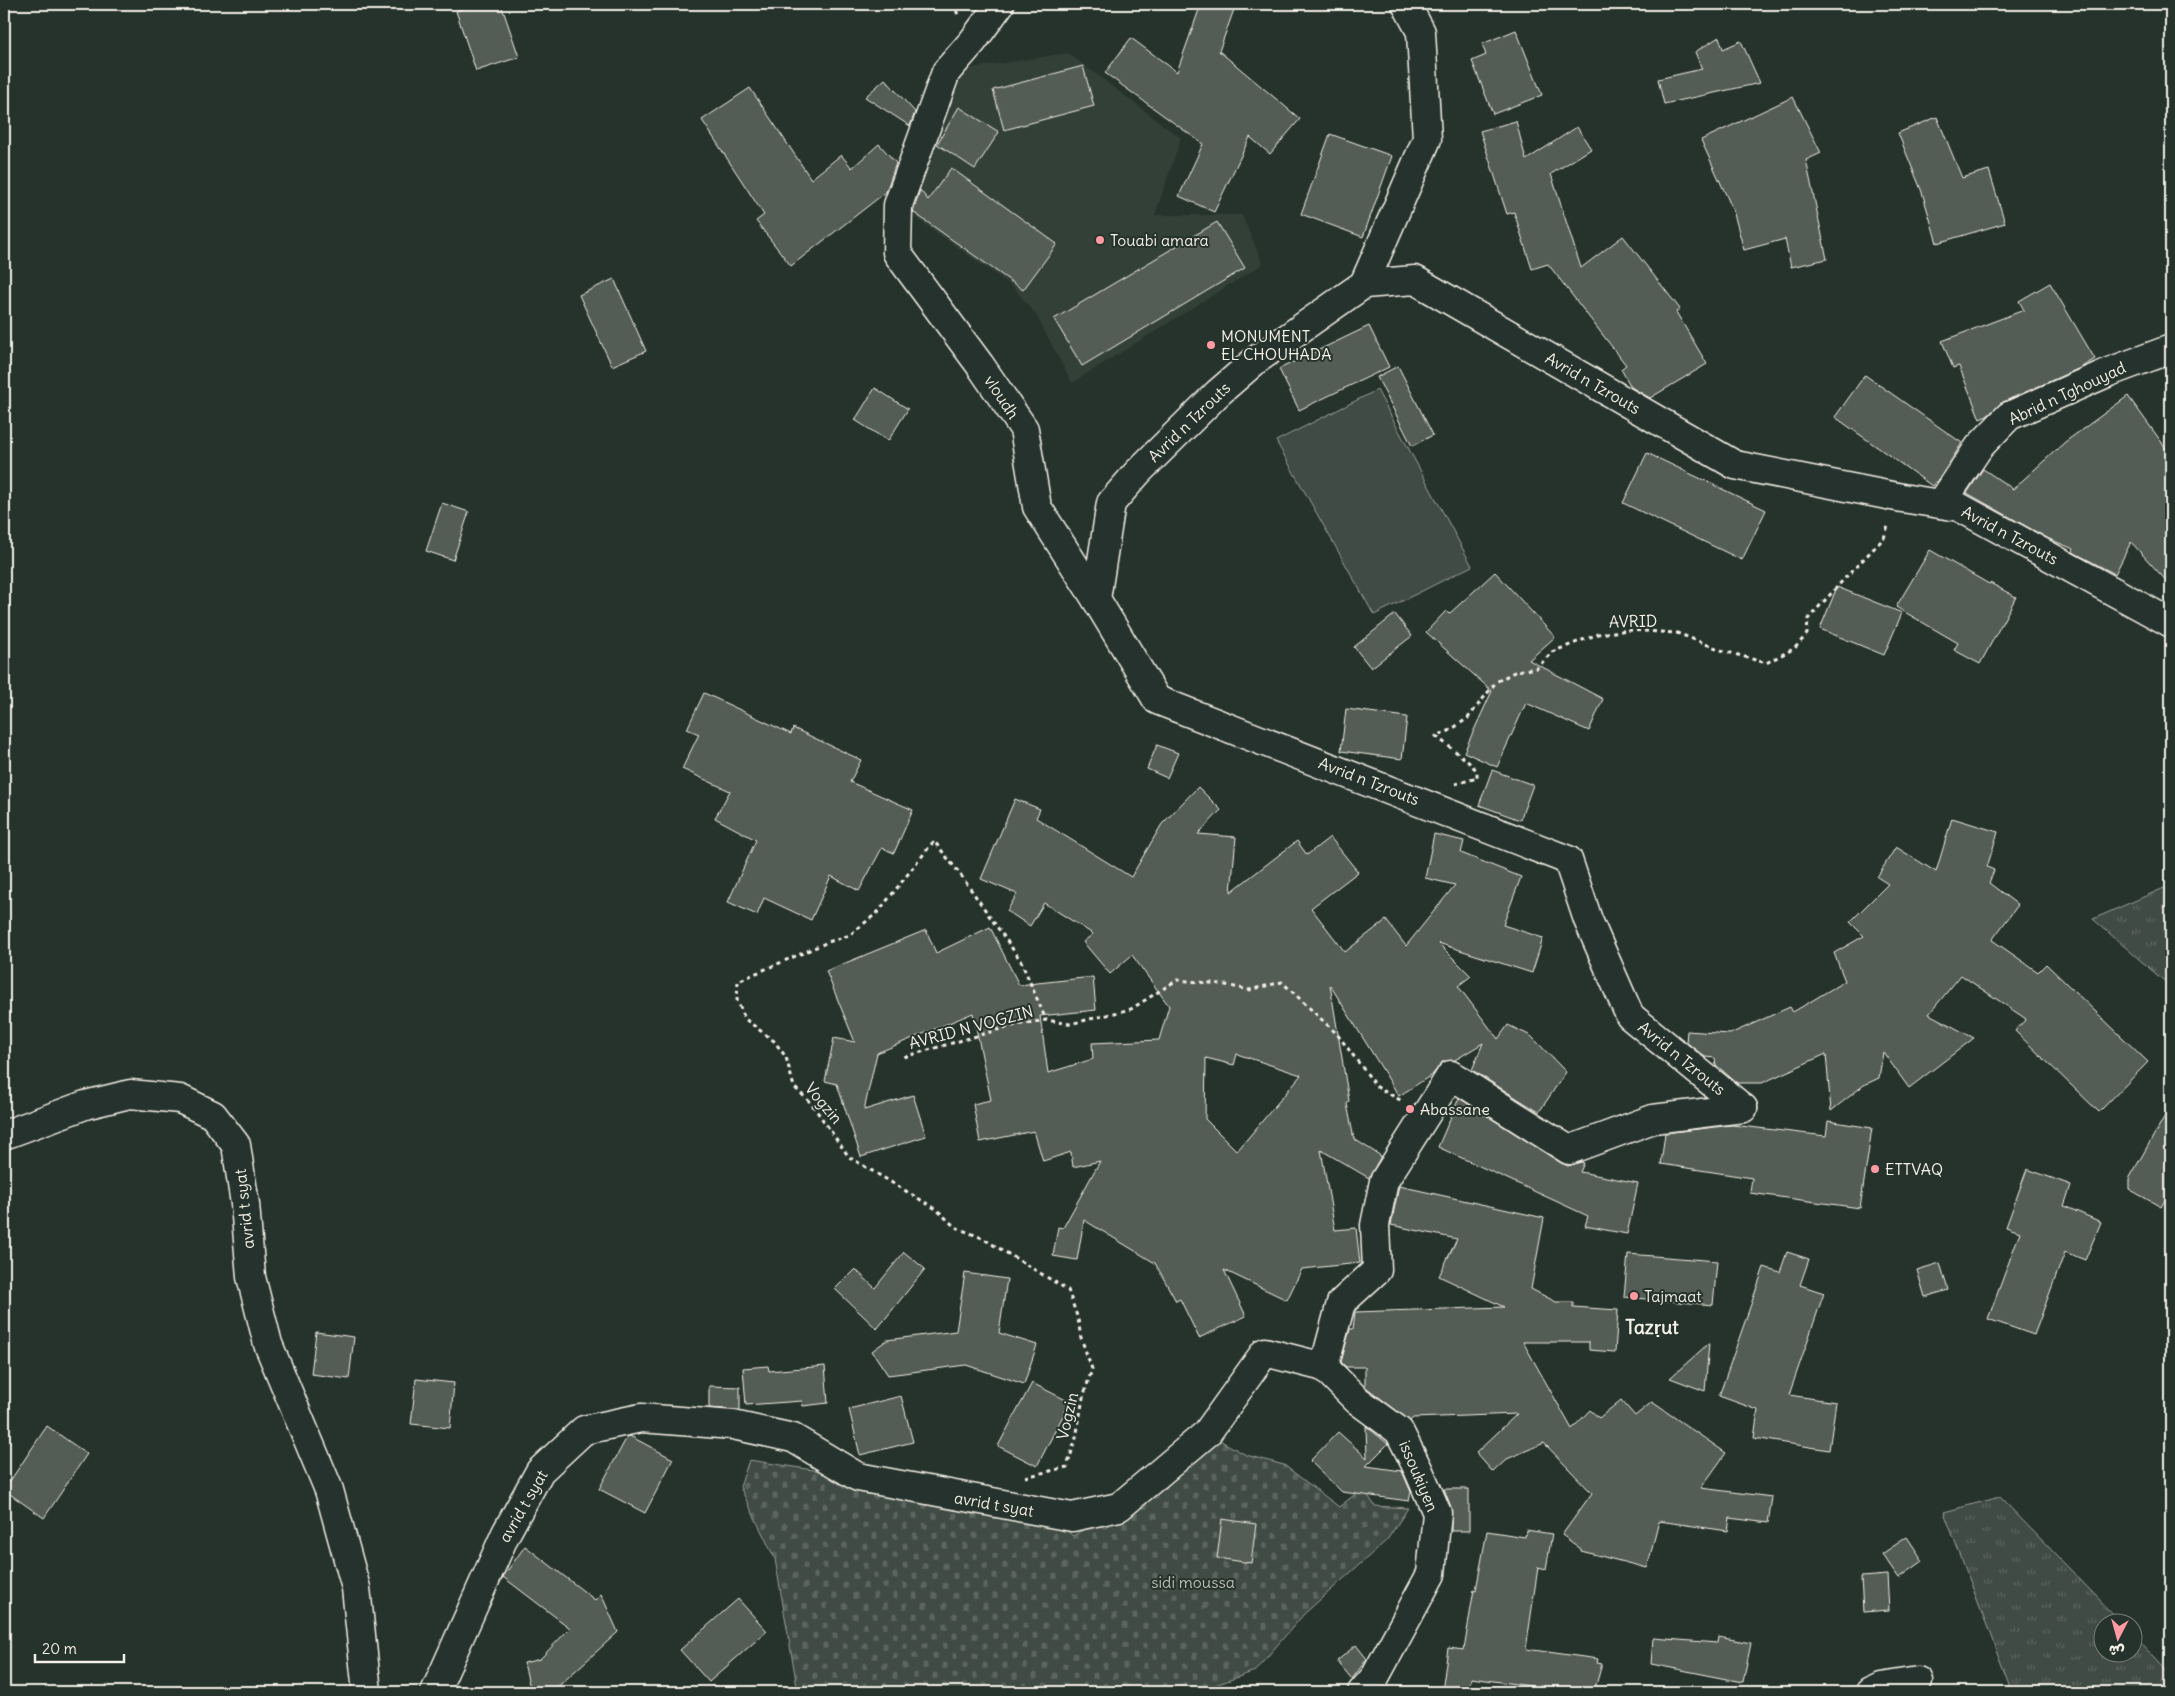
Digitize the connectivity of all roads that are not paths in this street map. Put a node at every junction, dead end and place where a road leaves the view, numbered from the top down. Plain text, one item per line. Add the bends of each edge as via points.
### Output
1 (1000, 4) edge
2 (1406, 4) edge
3 (1364, 284) junction
4 (2171, 349) edge
5 (1941, 504) junction
6 (1096, 599) junction
7 (2171, 623) edge
8 (4, 1135) edge
9 (1324, 1367) junction
10 (1918, 1681) dead end
11 (368, 1692) edge
12 (435, 1692) edge
13 (1362, 1692) edge
14 (1870, 1692) edge

1 - 6 street, vloudh via 946,72 898,205 897,254 1024,429 1037,507
2 - 3 street via 1421,32 1427,139
3 - 5 street, Avrid n Tzrouts via 1415,280 1735,465
3 - 6 street, Avrid n Tzrouts via 1256,360 1171,439 1111,503
4 - 5 street, Abrid n Tghouyad via 2009,416 1978,447
5 - 7 street, Avrid n Tzrouts via 1959,507
6 - 9 street, Avrid n Tzrouts via 1157,700 1568,860 1588,920 1630,1016 1744,1108 1653,1120 1569,1150 1451,1076 1384,1181 1375,1225 1377,1270 1341,1303
8 - 11 street, avrid t syat via 85,1105 130,1094 180,1099 213,1115 236,1145 253,1286 268,1344 329,1490 356,1588
9 - 12 street, avrid t syat via 1266,1352 1208,1433 1119,1507 1072,1517 858,1477 793,1438 733,1426 641,1418 584,1430 540,1471 506,1533
9 - 13 street, issoukiyen via 1357,1400 1399,1430 1437,1513 1430,1574 1375,1677
10 - 14 street

